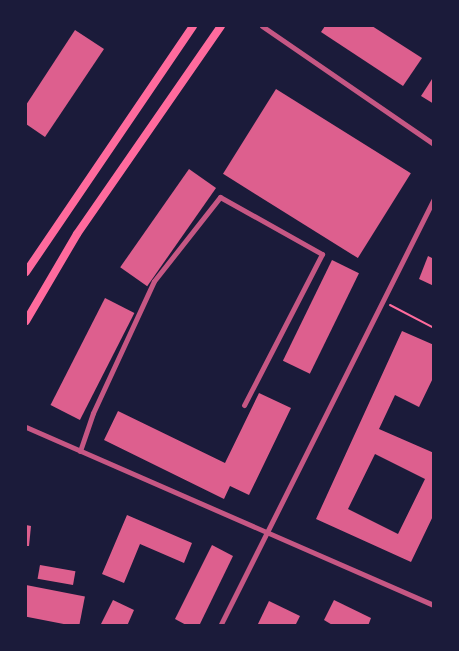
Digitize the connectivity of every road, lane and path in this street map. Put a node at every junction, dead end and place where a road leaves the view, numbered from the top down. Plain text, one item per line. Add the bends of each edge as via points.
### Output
1 (193, 26) edge
2 (221, 26) edge
3 (262, 26) edge
4 (434, 144) edge
5 (434, 198) edge
6 (26, 272) edge
7 (382, 301) junction
8 (26, 321) edge
9 (434, 328) edge
10 (244, 405) dead end
11 (26, 427) edge
12 (80, 451) junction
13 (266, 534) junction
14 (434, 605) edge
15 (220, 626) edge

1 - 6 main road
2 - 8 main road via 77,234
3 - 4 street
5 - 7 street
7 - 9 path
7 - 13 street
10 - 12 street via 322,254 220,197 154,281 93,412
11 - 12 street
12 - 13 street
13 - 14 street
13 - 15 street

